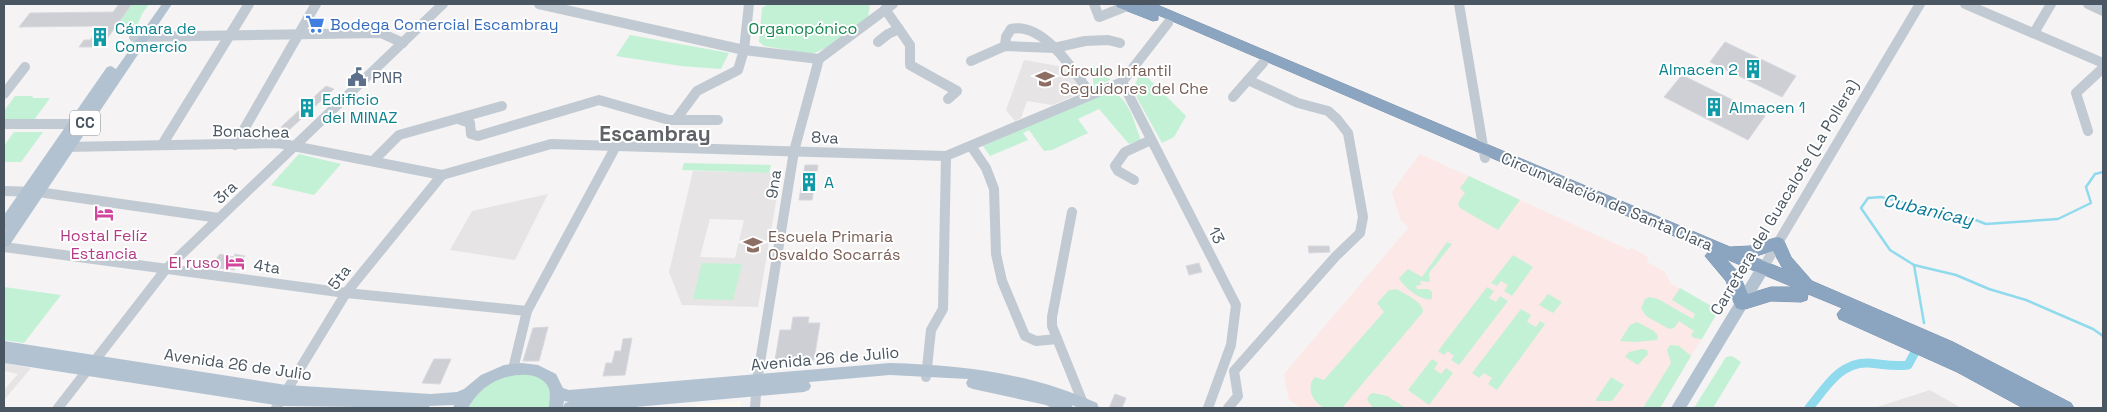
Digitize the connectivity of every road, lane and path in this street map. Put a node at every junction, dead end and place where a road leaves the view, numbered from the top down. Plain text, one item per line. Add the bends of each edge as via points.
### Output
1 (157, 4) edge
2 (167, 4) edge
3 (249, 4) edge
4 (316, 4) edge
5 (432, 4) edge
6 (443, 4) edge
7 (539, 4) edge
8 (749, 4) edge
9 (1094, 4) edge
10 (1144, 4) edge
11 (1459, 4) edge
12 (1920, 4) edge
13 (1965, 4) edge
14 (2052, 4) edge
15 (2088, 4) edge
16 (1125, 5) edge
17 (889, 7) edge
18 (2103, 11) edge
19 (432, 15) junction
20 (1168, 23) junction
21 (899, 29) junction
22 (299, 33) junction
23 (2034, 33) junction
24 (231, 34) junction
25 (139, 37) junction
26 (878, 42) dead end
27 (403, 43) junction
28 (1120, 44) dead end
29 (1005, 46) junction
30 (1054, 48) junction
31 (744, 50) junction
32 (819, 59) junction
33 (971, 61) dead end
34 (1263, 63) junction
35 (2103, 63) edge
36 (25, 67) dead end
37 (2103, 68) edge
38 (1248, 80) junction
39 (1310, 80) junction
40 (1122, 82) junction
41 (4, 94) edge
42 (1091, 95) junction
43 (1233, 97) dead end
44 (948, 99) dead end
45 (502, 106) dead end
46 (677, 118) junction
47 (472, 119) junction
48 (718, 120) dead end
49 (4, 124) edge
50 (74, 124) junction
51 (2088, 131) dead end
52 (1151, 140) junction
53 (162, 145) junction
54 (234, 145) junction
55 (294, 146) junction
56 (616, 146) junction
57 (971, 146) junction
58 (63, 147) junction
59 (794, 151) junction
60 (1484, 153) junction
61 (946, 156) junction
62 (374, 161) junction
63 (442, 174) junction
64 (1134, 180) dead end
65 (4, 191) edge
66 (32, 192) junction
67 (1072, 212) dead end
68 (219, 218) junction
69 (4, 225) edge
70 (4, 242) edge
71 (1778, 242) junction
72 (4, 247) edge
73 (1721, 255) junction
74 (166, 269) junction
75 (1760, 272) junction
76 (1806, 292) junction
77 (346, 293) junction
78 (1742, 303) junction
79 (527, 311) junction
80 (1057, 339) junction
81 (4, 347) edge
82 (4, 357) edge
83 (90, 366) junction
84 (513, 368) junction
85 (926, 373) junction
86 (756, 386) junction
87 (557, 393) junction
88 (468, 394) junction
89 (281, 400) edge
90 (1087, 406) edge
91 (58, 408) edge
92 (431, 408) edge
93 (460, 408) edge
94 (556, 408) edge
95 (570, 408) edge
96 (755, 408) edge
97 (1066, 408) edge
98 (1208, 408) edge
99 (1228, 408) edge
100 (1678, 408) edge
101 (2039, 408) edge
102 (2064, 408) edge

1 - 25 main road, CC
2 - 25 main road, CC
3 - 24 street
4 - 22 street
5 - 19 street
6 - 19 street, 3ra
7 - 31 street
8 - 31 street
9 - 16 street via 1099,17
10 - 39 highway, Circunvalación de Santa Clara
11 - 60 street
12 - 71 street, Carretera del Guacalote (La Pollera)
13 - 23 street
14 - 23 street
15 - 18 street
16 - 20 highway, Circunvalación de Santa Clara
17 - 21 street
17 - 32 street
19 - 27 street, 3ra
20 - 34 highway, Circunvalación de Santa Clara
20 - 40 street, 8va
21 - 26 street
21 - 44 street via 910,45 910,65 957,91
22 - 24 street
22 - 27 street via 381,33
22 - 54 street
23 - 35 street
24 - 25 street
24 - 53 street
25 - 50 main road, CC
25 - 58 main road, CC
27 - 55 street, 3ra
28 - 30 street via 1108,40
29 - 30 street
29 - 30 street via 1004,37 1017,26 1030,28
29 - 33 street
30 - 42 street
31 - 32 street
31 - 46 street via 738,70 697,90
32 - 59 street, 9na
34 - 38 street
34 - 39 highway, Circunvalación de Santa Clara
36 - 41 street
37 - 51 street via 2076,93
38 - 43 street
38 - 99 street via 1298,103 1328,111 1337,119 1348,133 1363,217 1360,233 1234,371 1238,396
39 - 60 highway, Circunvalación de Santa Clara
40 - 42 street, 8va
40 - 52 street, 13
42 - 57 street, 8va
45 - 47 street
46 - 47 street via 669,120 599,100 478,136 471,134
46 - 48 street
47 - 62 street via 458,119 399,135
49 - 50 street
50 - 58 main road, CC
52 - 64 street via 1132,147 1115,166
52 - 98 street, 13 via 1236,305 1233,338
53 - 54 street, Bonachea
53 - 58 street, Bonachea
54 - 55 street, Bonachea via 278,143
55 - 62 street, Bonachea
55 - 68 street, 3ra
56 - 59 street, 8va
56 - 63 street, 8va via 551,144
56 - 79 street
57 - 61 street, 8va
57 - 80 street via 986,168 994,189 996,254 1002,281 1025,336 1030,341 1039,342
58 - 66 main road, CC
59 - 61 street, 8va
59 - 86 street, 9na
60 - 73 highway, Circunvalación de Santa Clara
61 - 85 street via 943,309 931,330
62 - 63 street, Bonachea
63 - 77 street, 5ta
65 - 66 street
66 - 68 street
66 - 69 main road, CC
66 - 70 main road, CC
67 - 80 street via 1052,317
68 - 74 street, 3ra
71 - 73 highway via 1750,252
71 - 75 street, Carretera del Guacalote (La Pollera)
71 - 76 highway via 1785,261
72 - 74 street, 4ta
73 - 75 highway, Circunvalación de Santa Clara
73 - 78 highway via 1734,277
74 - 77 street, 4ta
74 - 83 street, 3ra
75 - 76 highway, Circunvalación de Santa Clara
75 - 78 main road, Carretera del Guacalote (La Pollera)
76 - 78 highway via 1769,293
76 - 101 highway, Circunvalación de Santa Clara via 1964,367
76 - 102 highway, Circunvalación de Santa Clara via 1947,347
77 - 79 street, 4ta
77 - 89 street, 5ta
78 - 100 main road, Carretera del Guacalote (La Pollera)
79 - 84 street
80 - 90 street
81 - 83 main road, Avenida 26 de Julio
82 - 83 main road, Avenida 26 de Julio
83 - 89 main road, Avenida 26 de Julio
83 - 91 street, 3ra
84 - 87 main road via 534,369 545,374
84 - 88 main road via 492,375
85 - 86 main road, Avenida 26 de Julio
85 - 90 main road, Avenida 26 de Julio via 1000,379 1051,391
85 - 97 main road, Avenida 26 de Julio via 1048,399
86 - 87 main road, Avenida 26 de Julio via 580,396
86 - 95 main road, Avenida 26 de Julio
86 - 96 street, 9na
87 - 94 main road
88 - 89 main road, Avenida 26 de Julio via 431,400
88 - 93 main road
89 - 92 main road, Avenida 26 de Julio

